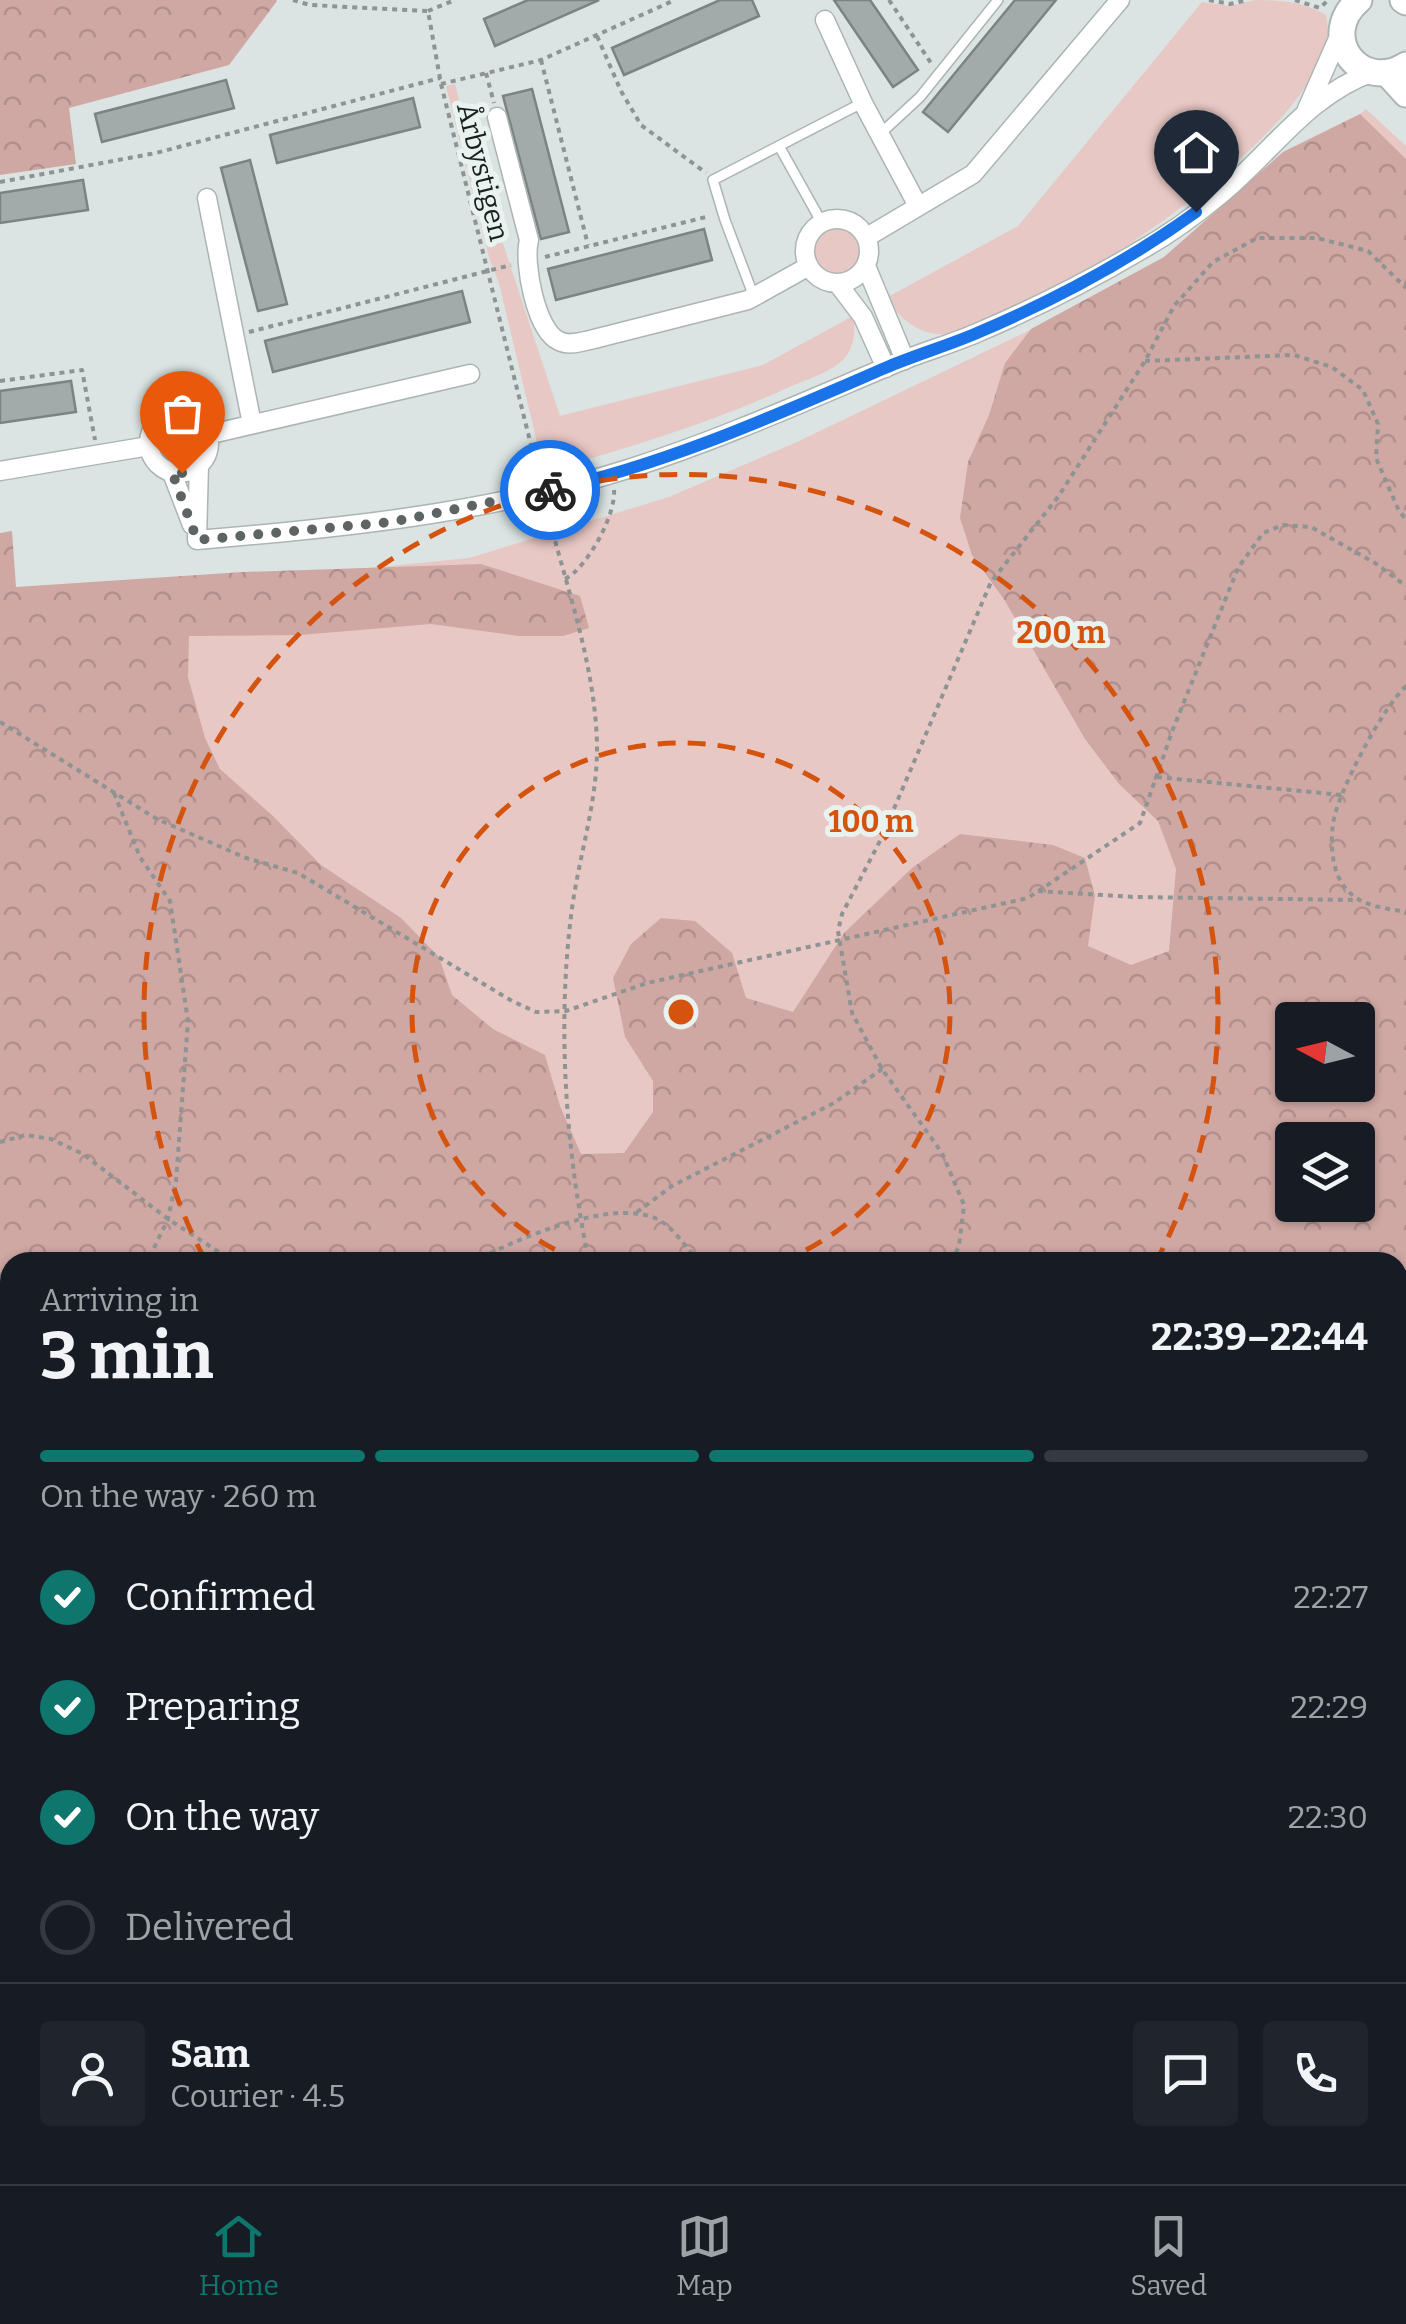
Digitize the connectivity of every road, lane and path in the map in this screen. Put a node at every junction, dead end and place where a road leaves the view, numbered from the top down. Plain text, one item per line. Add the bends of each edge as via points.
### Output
1 (293, 0) edge
2 (455, 0) edge
3 (675, 0) edge
4 (889, 0) edge
5 (998, 0) edge
6 (1120, 0) edge
7 (1208, 0) edge
8 (1248, 0) edge
9 (1294, 0) edge
10 (1359, 0) edge
11 (1325, 3) edge
12 (428, 11) junction
13 (824, 20) dead end
14 (1342, 28) junction
15 (597, 35) junction
16 (541, 60) junction
17 (1389, 70) edge
18 (486, 73) junction
19 (939, 74) junction
20 (440, 81) junction
21 (1406, 94) edge
22 (863, 102) junction
23 (1307, 109) junction
24 (498, 117) joint
25 (880, 134) junction
26 (779, 146) junction
27 (713, 180) junction
28 (0, 182) edge
29 (208, 198) dead end
30 (918, 206) junction
31 (722, 213) junction
32 (822, 223) junction
33 (866, 237) junction
34 (588, 245) junction
35 (526, 262) junction
36 (808, 266) junction
37 (866, 266) junction
38 (488, 271) junction
39 (838, 284) junction
40 (1406, 288) edge
41 (754, 297) junction
42 (235, 336) junction
43 (905, 360) junction
44 (1145, 361) junction
45 (886, 368) junction
46 (470, 374) dead end
47 (0, 380) edge
48 (252, 424) junction
49 (207, 435) junction
50 (149, 446) junction
51 (98, 455) junction
52 (199, 466) junction
53 (0, 470) edge
54 (172, 472) junction
55 (538, 473) dead end
56 (612, 474) junction
57 (1406, 519) edge
58 (550, 522) dead end
59 (197, 540) junction
60 (565, 579) junction
61 (1406, 586) edge
62 (1406, 686) edge
63 (0, 722) edge
64 (1157, 777) junction
65 (114, 794) junction
66 (1344, 795) junction
67 (1038, 892) junction
68 (1360, 900) junction
69 (1406, 912) edge
70 (840, 941) junction
71 (566, 1011) junction
72 (882, 1069) junction
73 (0, 1142) edge
74 (638, 1212) junction
75 (168, 1219) junction
76 (581, 1220) junction
77 (153, 1252) edge
78 (219, 1252) edge
79 (493, 1252) edge
80 (587, 1252) edge
81 (691, 1252) edge
82 (957, 1252) edge

1 - 12 path
2 - 12 path
3 - 15 path
4 - 19 path
5 - 19 lane
6 - 30 street via 973,174
7 - 8 path
9 - 11 path
10 - 14 main road
11 - 14 main road
12 - 20 path, Årbystigen
13 - 22 street
14 - 17 main road via 1347,55 1360,67
14 - 23 street
15 - 16 path
15 - 27 path via 641,126
16 - 18 path
16 - 34 path
17 - 21 main road
17 - 23 street via 1354,79
18 - 20 path
18 - 24 path
19 - 25 lane
20 - 28 path via 156,153
20 - 38 path, Årbystigen
22 - 25 street
22 - 26 lane
23 - 43 street via 1222,194 1145,248 976,334
24 - 35 street via 529,240
25 - 30 street
26 - 27 lane
26 - 32 lane
27 - 31 lane
29 - 42 street
30 - 33 street
31 - 34 path
31 - 41 lane
32 - 33 street via 846,220
32 - 36 street via 806,243
33 - 37 street
34 - 35 path
35 - 38 path
35 - 41 street via 544,328 571,344
36 - 39 street
36 - 41 street
37 - 39 street
37 - 43 street
38 - 42 path
38 - 55 path, Årbystigen
39 - 45 street via 863,317
40 - 44 path via 1368,251 1317,238 1257,238 1213,262 1174,306
42 - 48 street
43 - 45 street
44 - 57 path via 1294,355 1332,367 1363,390 1378,424 1376,458
44 - 70 path via 1058,498 991,582 842,914
45 - 56 street via 736,432
46 - 48 street
47 - 51 path via 82,370
48 - 49 street
49 - 50 street via 192,416 173,414 156,423
49 - 52 street
50 - 51 street
50 - 54 street via 154,460
51 - 53 street
52 - 54 street
52 - 59 street
54 - 59 street
56 - 59 street via 392,522
56 - 60 path via 613,512
58 - 60 path
60 - 71 path via 589,669 597,746 571,914
61 - 64 path via 1311,527 1263,532 1238,568
62 - 66 path
63 - 65 path
64 - 66 path
64 - 67 path via 1140,823
65 - 71 path via 204,841 298,874 536,1012
65 - 75 path via 140,858 170,902 188,1021
66 - 68 path via 1333,822 1333,862
67 - 68 path
67 - 70 path
68 - 69 path
70 - 71 path via 646,983
70 - 72 path via 852,1012
71 - 76 path
72 - 74 path via 834,1103 672,1186
72 - 82 path via 942,1153 964,1206
73 - 75 path via 26,1134 51,1139 83,1154
74 - 76 path
74 - 81 path via 662,1220
75 - 77 path
75 - 78 path
76 - 79 path
76 - 80 path

